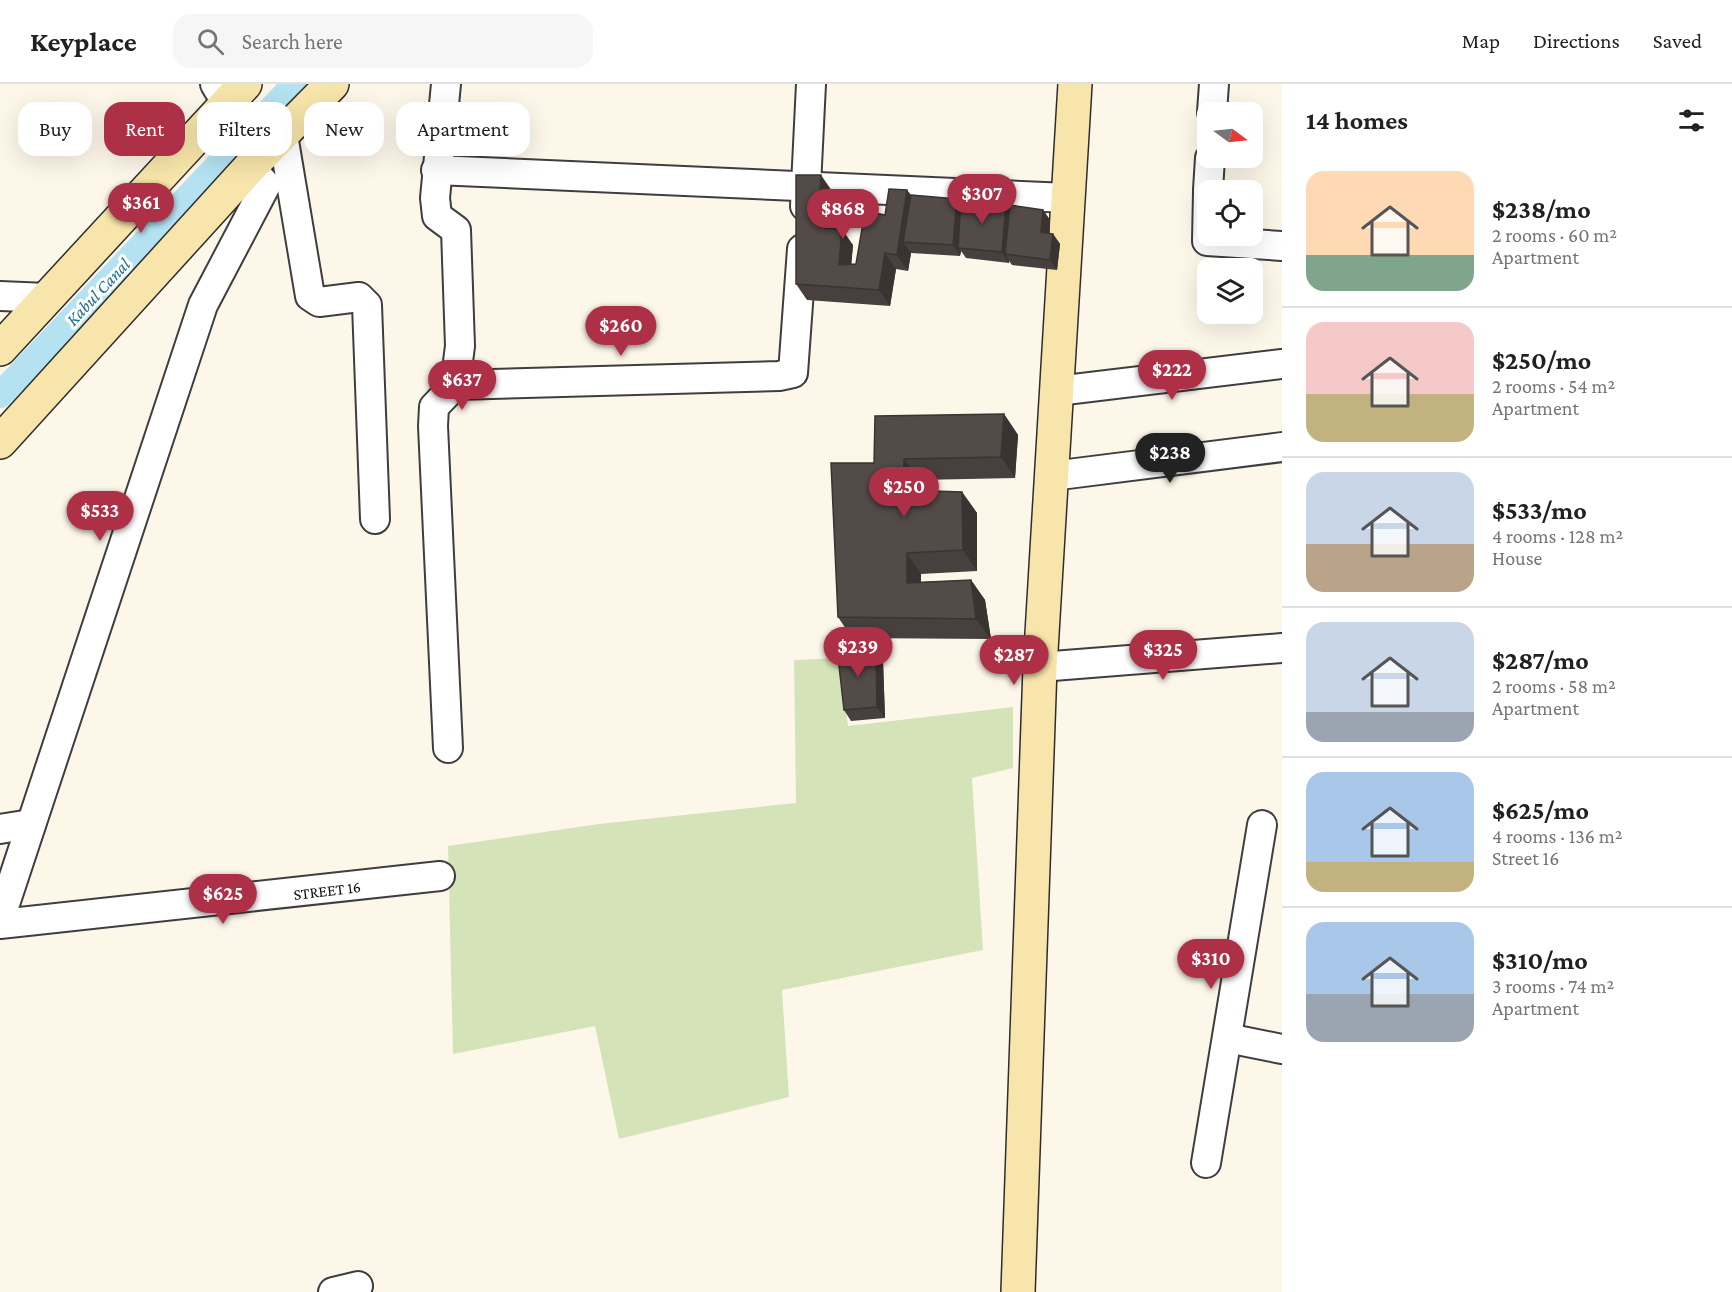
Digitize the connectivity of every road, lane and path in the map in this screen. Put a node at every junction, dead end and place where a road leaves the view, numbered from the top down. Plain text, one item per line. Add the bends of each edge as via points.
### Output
1 (332, 84) edge
2 (446, 84) edge
3 (812, 84) edge
4 (1075, 84) edge
5 (1214, 84) edge
6 (229, 91) edge
7 (1213, 102) edge
8 (292, 126) edge
9 (261, 156) edge
10 (287, 156) edge
11 (250, 167) junction
12 (436, 170) junction
13 (806, 186) junction
14 (1068, 198) junction
15 (1263, 245) edge
16 (1282, 246) edge
17 (0, 296) edge
18 (47, 298) junction
19 (0, 349) edge
20 (1282, 364) edge
21 (455, 385) junction
22 (1057, 391) junction
23 (0, 442) edge
24 (1282, 447) edge
25 (1052, 476) junction
26 (375, 519) dead end
27 (1282, 648) edge
28 (1040, 667) junction
29 (448, 748) dead end
30 (31, 824) junction
31 (1262, 825) dead end
32 (0, 829) edge
33 (440, 876) dead end
34 (0, 919) edge
35 (0, 924) edge
36 (1227, 1038) junction
37 (1282, 1049) edge
38 (1206, 1163) dead end
39 (1018, 1292) edge

1 - 8 main road
2 - 12 street
3 - 13 street
4 - 14 main road
5 - 7 street
6 - 18 main road
9 - 11 main road
10 - 26 street via 310,296 319,302 359,297 368,305
11 - 23 main road
11 - 30 street via 266,185 203,304
12 - 13 street
12 - 21 street via 437,216 456,230 460,346
13 - 14 street
13 - 21 street via 793,373
14 - 22 main road
15 - 16 street
17 - 18 street
18 - 19 main road
20 - 22 street
21 - 29 street via 434,407 432,426
22 - 25 main road
24 - 25 street
25 - 28 main road
27 - 28 street
28 - 39 main road
30 - 32 street
30 - 34 street
31 - 36 street
33 - 35 street, STREET 16
36 - 37 street
36 - 38 street

